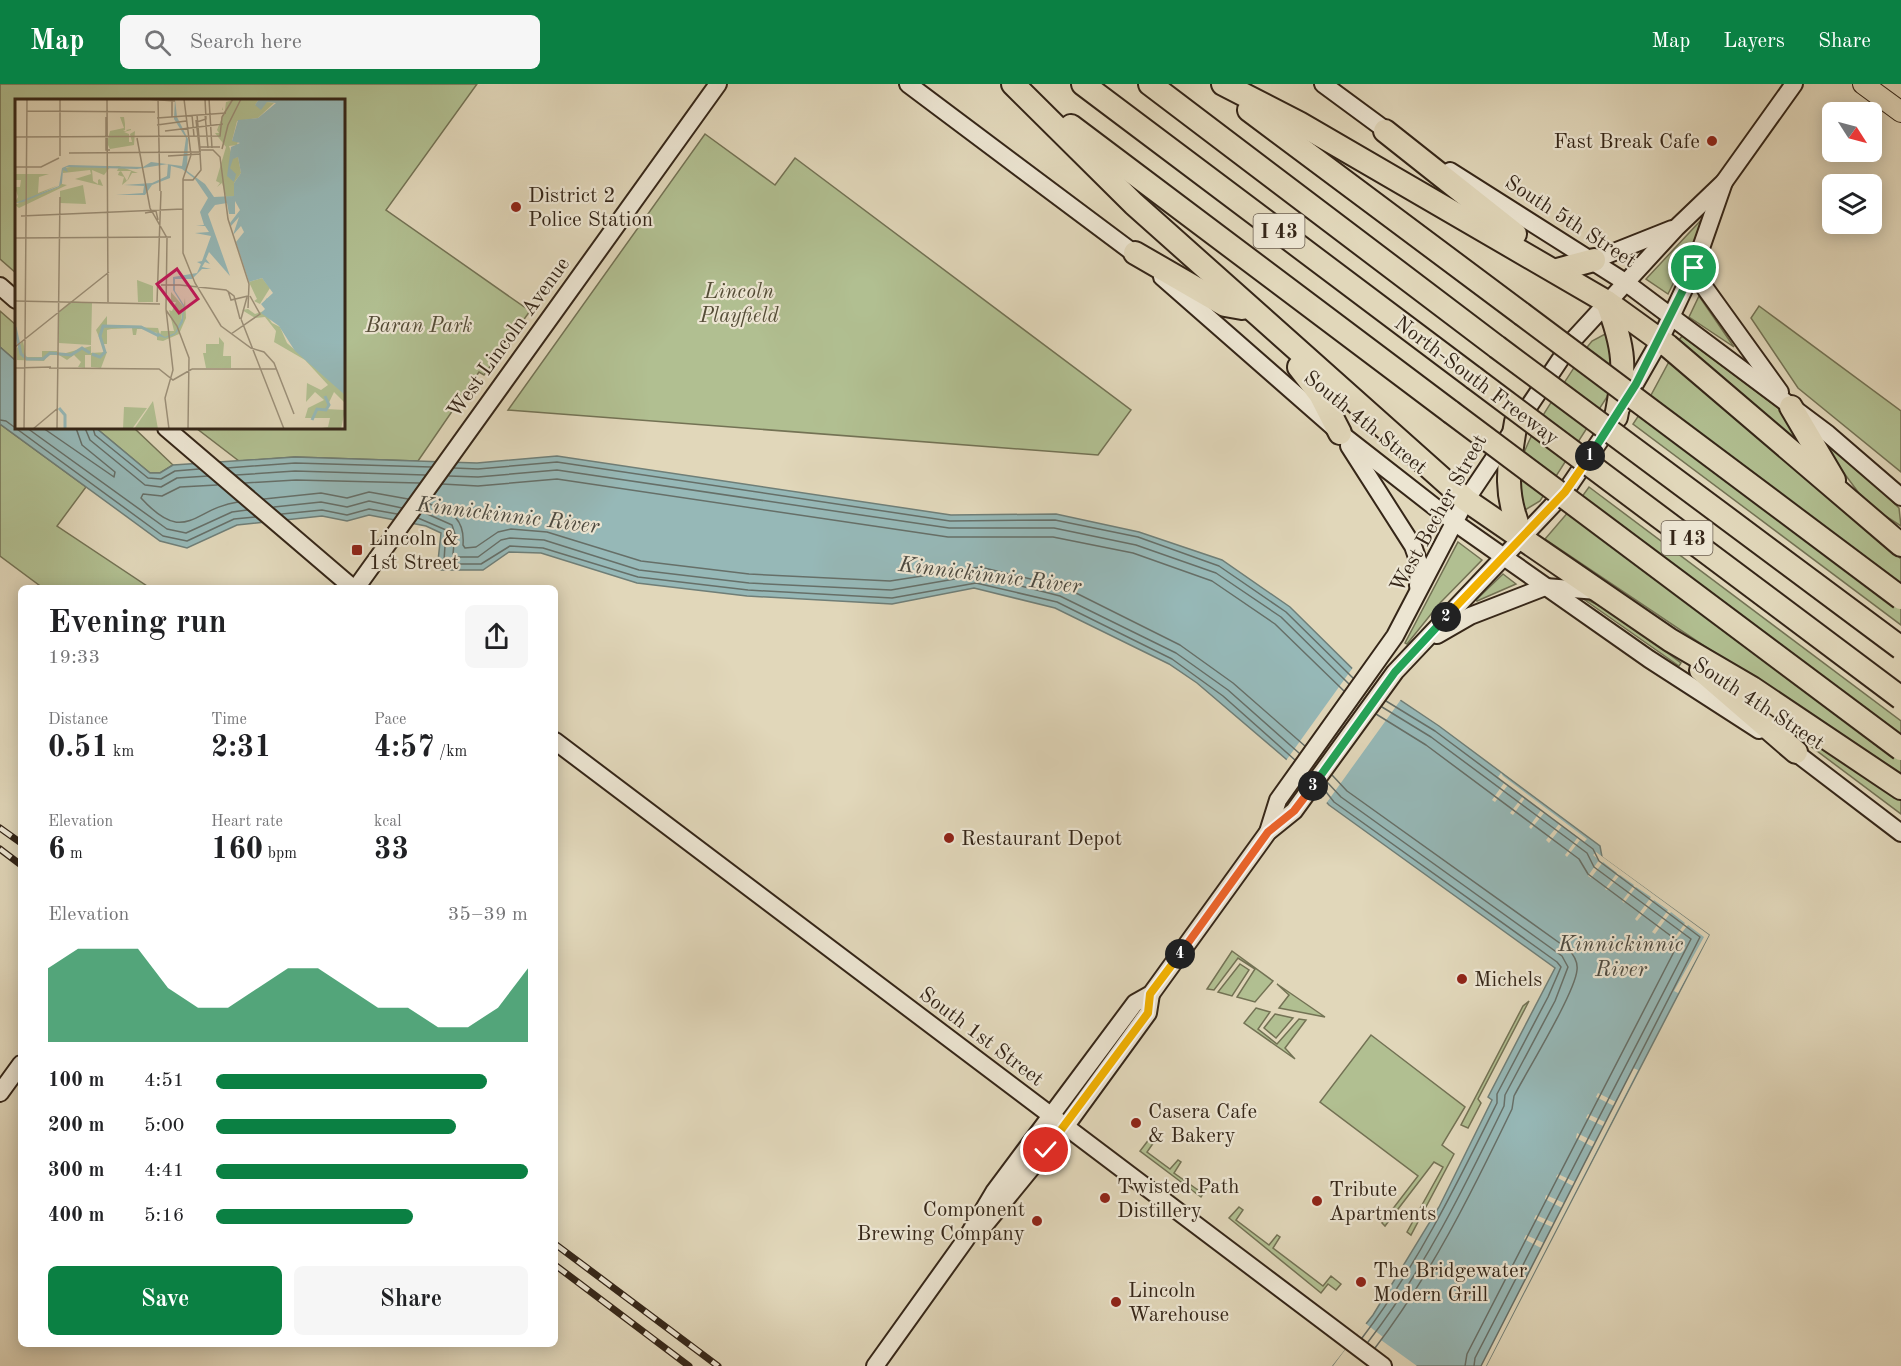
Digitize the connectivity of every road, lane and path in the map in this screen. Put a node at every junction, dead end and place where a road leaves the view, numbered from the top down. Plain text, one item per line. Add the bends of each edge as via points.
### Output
1 (718, 84) edge
2 (908, 84) edge
3 (1014, 84) edge
4 (1083, 84) edge
5 (1150, 84) edge
6 (1212, 84) edge
7 (1223, 84) edge
8 (1323, 84) edge
9 (1794, 84) edge
10 (1863, 84) edge
11 (1901, 112) edge
12 (1384, 131) junction
13 (1724, 182) junction
14 (1676, 228) junction
15 (1135, 253) junction
16 (1593, 260) junction
17 (1694, 268) junction
18 (1554, 269) junction
19 (1625, 282) junction
20 (0, 286) edge
21 (15, 299) edge
22 (1607, 302) junction
23 (1671, 317) junction
24 (1259, 318) junction
25 (1660, 340) junction
26 (1791, 407) junction
27 (1616, 417) junction
28 (1516, 422) junction
29 (167, 429) edge
30 (1340, 433) junction
31 (1844, 497) junction
32 (1901, 497) edge
33 (1466, 500) junction
34 (1454, 522) junction
35 (1892, 533) edge
36 (1523, 538) junction
37 (1901, 545) edge
38 (1503, 558) junction
39 (351, 585) edge
40 (357, 585) edge
41 (1545, 587) junction
42 (1600, 592) junction
43 (1417, 596) junction
44 (1901, 598) edge
45 (1670, 640) junction
46 (1418, 646) junction
47 (1901, 648) edge
48 (1901, 698) edge
49 (558, 743) edge
50 (1901, 749) edge
51 (1796, 752) junction
52 (1901, 788) edge
53 (1268, 832) junction
54 (1901, 833) edge
55 (18, 1068) edge
56 (0, 1094) edge
57 (1059, 1122) junction
58 (875, 1366) edge
59 (1383, 1366) edge

1 - 40 street, West Lincoln Avenue
2 - 15 street, South 4th Street
3 - 24 highway via 1134,204
3 - 50 highway, bridge
4 - 48 highway, North-South Freeway / I 43, bridge
5 - 47 highway, North-South Freeway / I 43, bridge
6 - 44 highway, bridge
7 - 18 highway via 1299,123
8 - 12 street, South 5th Street
9 - 13 street, West Becher Street
10 - 11 main road
12 - 16 street, South 5th Street
12 - 18 highway
13 - 14 street, West Becher Street
13 - 17 street, West Becher Street
14 - 16 street
14 - 19 street, West Becher Street
15 - 24 highway via 1225,305
15 - 30 street, South 4th Street
16 - 18 highway
16 - 19 street, South 5th Street
17 - 23 street, West Becher Street
17 - 26 street
18 - 22 highway
19 - 22 street, West Becher Street
19 - 23 street, South 5th Street
20 - 21 street
22 - 25 highway
22 - 27 highway via 1624,360
22 - 28 street, West Becher Street via 1574,339
23 - 25 street, West Becher Street
23 - 26 street, South 5th Street
24 - 30 highway via 1320,394
24 - 33 highway
25 - 27 street, West Becher Street
25 - 31 highway
26 - 31 highway
26 - 32 street, South 5th Street
27 - 36 street, West Becher Street via 1565,492
28 - 33 street, West Becher Street
28 - 36 highway via 1507,472 1509,500
29 - 39 street
30 - 34 street, South 4th Street
30 - 43 street via 1413,546 1419,563
31 - 35 highway
33 - 34 street, West Becher Street
33 - 36 highway
34 - 38 street, South 4th Street
34 - 43 street, West Becher Street
35 - 37 highway
36 - 38 street, West Becher Street
36 - 42 highway
38 - 41 street, South 4th Street
38 - 46 street, West Becher Street
41 - 42 street
41 - 46 street via 1470,616
41 - 51 street, South 4th Street via 1708,698
42 - 45 highway
43 - 53 street, West Becher Street via 1376,664 1278,800
45 - 51 highway
45 - 52 highway via 1752,688
46 - 53 street, West Becher Street via 1294,811
49 - 57 street, South 1st Street
51 - 54 street, South 4th Street
53 - 57 street, West Becher Street via 1150,994 1148,1013
55 - 56 street
57 - 58 street, West Becher Street via 994,1192 966,1239
57 - 59 street, South 1st Street

